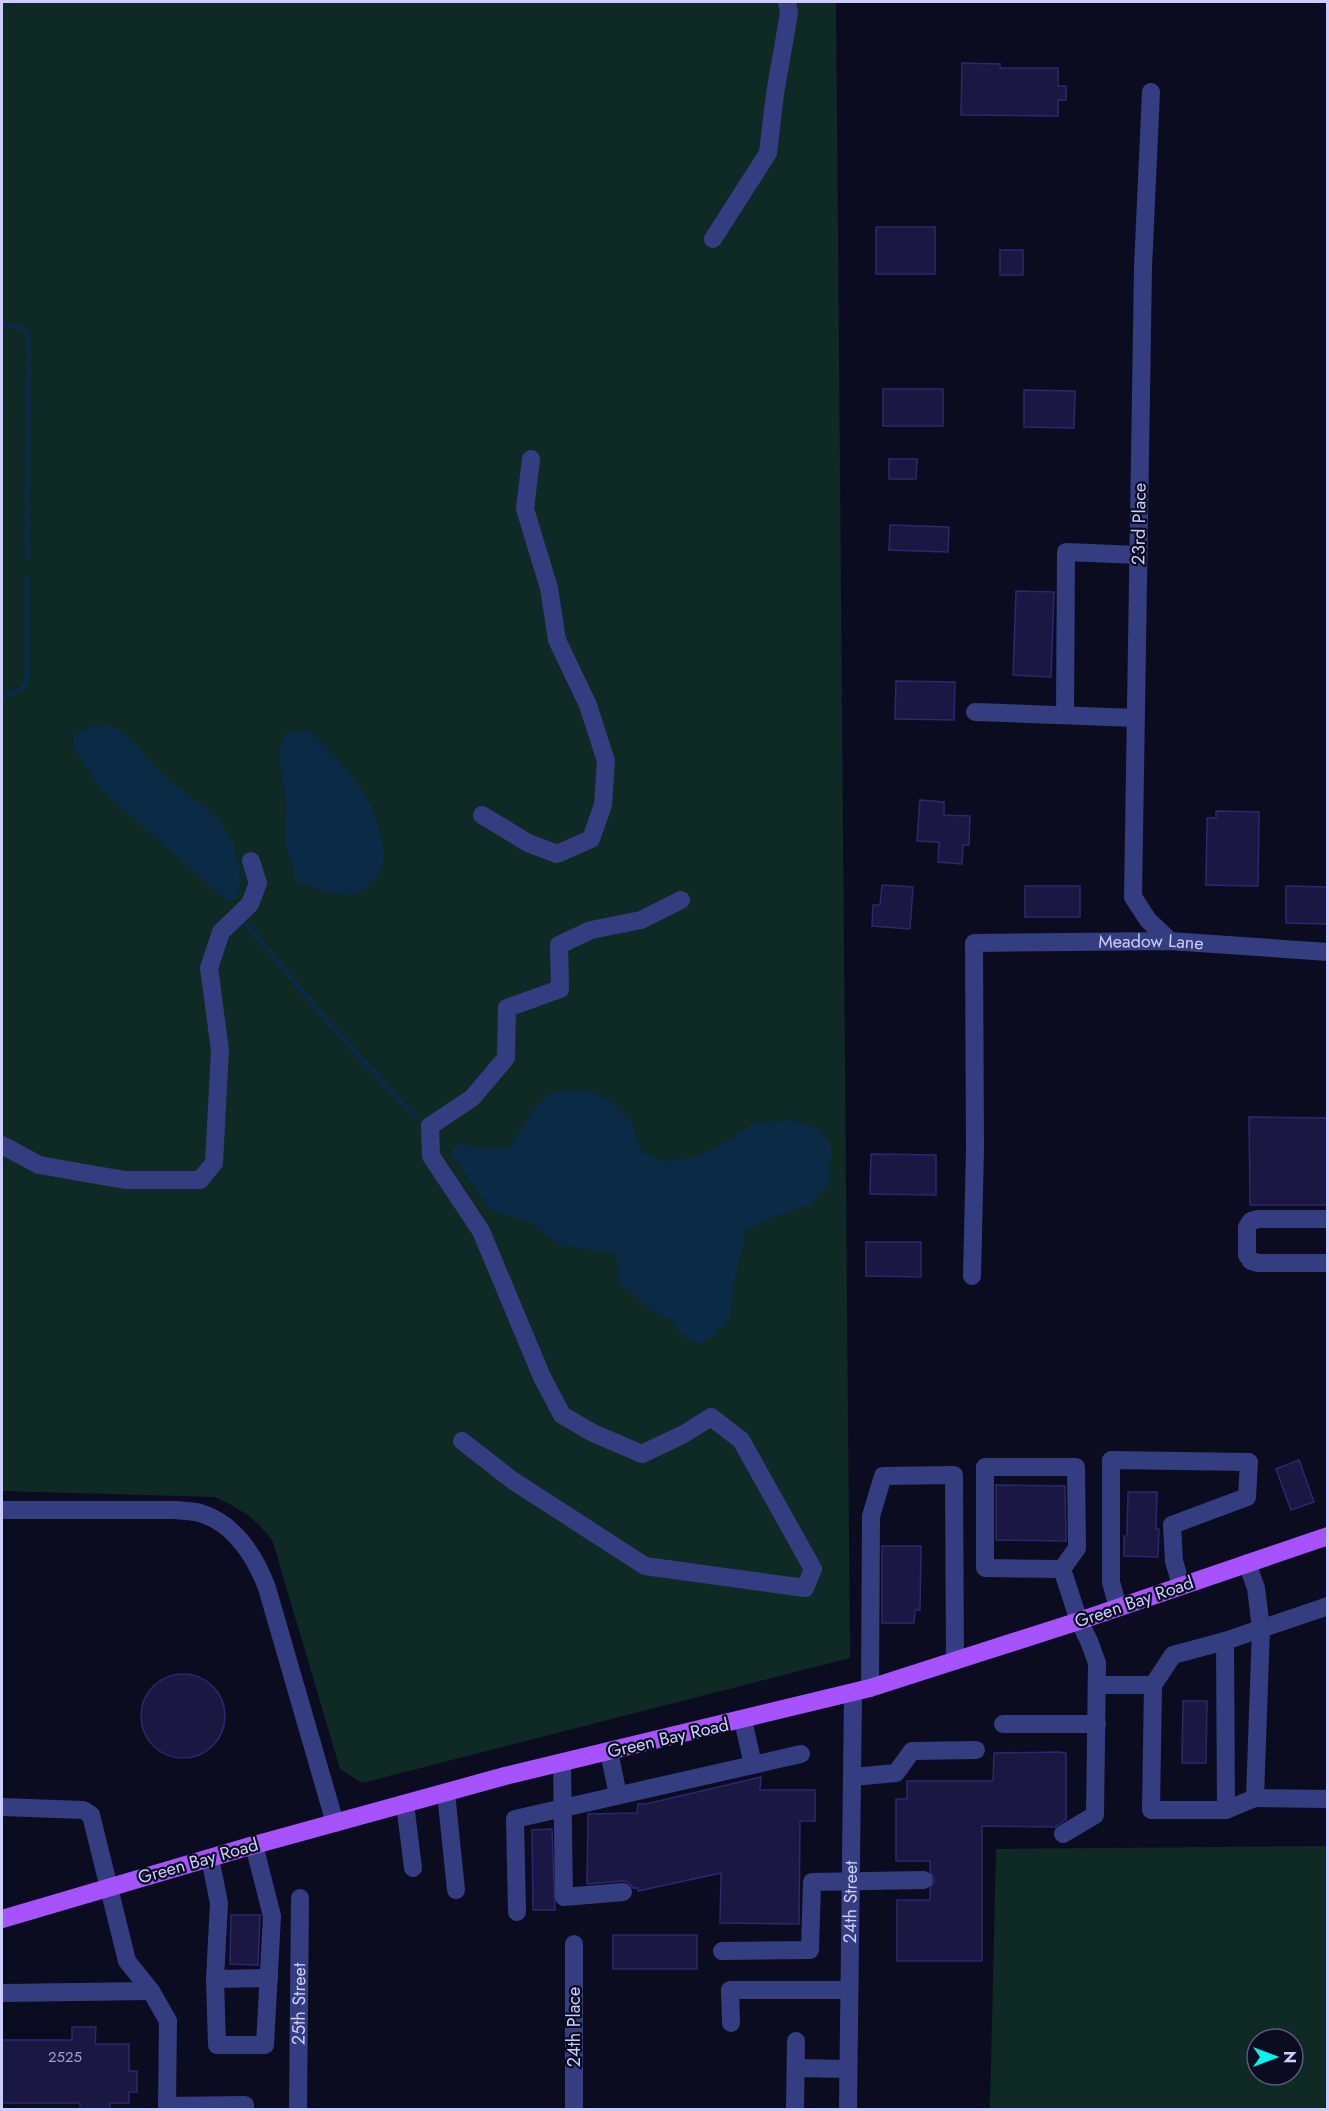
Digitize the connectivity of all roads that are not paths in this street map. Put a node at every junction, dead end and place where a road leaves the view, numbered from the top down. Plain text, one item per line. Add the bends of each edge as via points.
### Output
1 (787, 2) edge
2 (1151, 92) dead end
3 (713, 238) dead end
4 (531, 459) dead end
5 (1138, 555) junction
6 (975, 712) dead end
7 (1065, 715) junction
8 (1136, 718) junction
9 (482, 815) dead end
10 (251, 861) dead end
11 (681, 900) dead end
12 (1170, 941) junction
13 (1328, 952) edge
14 (2, 1145) edge
15 (1328, 1219) edge
16 (1328, 1263) edge
17 (972, 1276) dead end
18 (462, 1441) dead end
19 (2, 1510) edge
20 (1328, 1536) edge
21 (1247, 1563) junction
22 (1062, 1569) junction
23 (1181, 1585) junction
24 (1328, 1606) edge
25 (1118, 1607) junction
26 (1079, 1621) junction
27 (1261, 1629) junction
28 (1225, 1641) junction
29 (955, 1661) junction
30 (1097, 1685) junction
31 (1153, 1685) junction
32 (861, 1690) junction
33 (743, 1720) junction
34 (1003, 1724) dead end
35 (1097, 1724) junction
36 (976, 1750) dead end
37 (609, 1752) junction
38 (801, 1754) dead end
39 (562, 1763) junction
40 (753, 1764) junction
41 (853, 1777) junction
42 (446, 1793) junction
43 (618, 1796) junction
44 (1255, 1798) junction
45 (1328, 1799) edge
46 (405, 1804) junction
47 (2, 1807) edge
48 (563, 1808) junction
49 (1226, 1810) junction
50 (335, 1823) junction
51 (1063, 1834) dead end
52 (254, 1845) junction
53 (210, 1858) junction
54 (413, 1868) dead end
55 (924, 1880) dead end
56 (851, 1882) junction
57 (108, 1887) junction
58 (456, 1890) dead end
59 (622, 1892) dead end
60 (300, 1898) dead end
61 (517, 1912) dead end
62 (2, 1919) edge
63 (574, 1944) dead end
64 (722, 1951) dead end
65 (269, 1978) junction
66 (214, 1979) junction
67 (849, 1990) junction
68 (151, 1991) junction
69 (2, 1993) edge
70 (731, 2023) dead end
71 (796, 2041) dead end
72 (796, 2068) junction
73 (848, 2069) junction
74 (167, 2108) edge
75 (245, 2109) edge
76 (298, 2109) edge
77 (574, 2109) edge
78 (795, 2109) edge
79 (848, 2109) edge

1 - 3 street via 789,13 768,153
2 - 5 street, 23rd Place via 1143,267
4 - 9 street via 525,509 549,588 557,640 588,705 606,761 603,805 591,839 557,854 528,843
5 - 7 street via 1066,552
5 - 8 street, 23rd Place
6 - 7 street
7 - 8 street
8 - 12 street, 23rd Place via 1133,897 1148,920
10 - 14 street via 258,884 250,904 221,932 209,968 220,1050 214,1163 200,1180 125,1180 39,1165
11 - 18 street via 641,920 591,930 559,945 560,989 507,1008 506,1058 472,1098 430,1126 430,1156 481,1231 562,1415 642,1454 711,1417 741,1440 813,1569 805,1588 645,1566 512,1480
12 - 13 street, Meadow Lane
12 - 17 street, Meadow Lane via 974,943
15 - 16 street via 1257,1219 1246,1227 1247,1256 1251,1261
19 - 50 street via 199,1512 232,1531 254,1558 267,1588
20 - 21 main road, Green Bay Road
21 - 23 main road, Green Bay Road
21 - 27 street via 1256,1588
22 - 22 street via 1077,1548 1076,1467 985,1467 985,1568
22 - 26 street
23 - 25 main road, Green Bay Road
23 - 25 street via 1174,1561 1172,1525 1247,1497 1249,1462 1111,1460 1111,1582
24 - 27 street
25 - 26 main road, Green Bay Road
26 - 29 main road, Green Bay Road
26 - 30 street via 1097,1663
27 - 28 street
27 - 44 street
28 - 31 street via 1173,1655
28 - 49 street
29 - 32 main road, Green Bay Road
29 - 32 street, 24th Street via 954,1475 883,1476 871,1516
30 - 31 street
30 - 35 street
31 - 49 street via 1150,1810
32 - 33 main road, Green Bay Road
32 - 41 street, 24th Street
33 - 37 main road, Green Bay Road
33 - 40 street
34 - 35 street
35 - 51 street via 1095,1815
36 - 41 street via 912,1751 896,1773
37 - 39 main road, Green Bay Road
37 - 43 street
38 - 40 street
39 - 42 main road, Green Bay Road
39 - 48 street
40 - 43 street
41 - 56 street, 24th Street
42 - 46 main road, Green Bay Road
42 - 58 street
43 - 48 street
44 - 45 street
44 - 49 street
46 - 50 main road, Green Bay Road
46 - 54 street
47 - 57 street via 83,1810 91,1815
48 - 59 street via 564,1897
48 - 61 street via 515,1819
50 - 52 main road, Green Bay Road
52 - 53 main road, Green Bay Road
52 - 65 street via 272,1916
53 - 57 main road, Green Bay Road
53 - 66 street via 219,1903
55 - 56 street
56 - 64 street via 812,1882 810,1950
56 - 67 street, 24th Street
57 - 62 main road, Green Bay Road
57 - 68 street via 127,1960
60 - 76 street, 25th Street
63 - 77 street, 24th Place
65 - 66 street
65 - 66 street via 266,2045 217,2045
67 - 70 street via 730,1989
67 - 73 street, 24th Street
68 - 69 street
68 - 74 street via 168,2021
71 - 72 street
72 - 73 street
72 - 78 street
73 - 79 street, 24th Street
74 - 75 street via 245,2105

